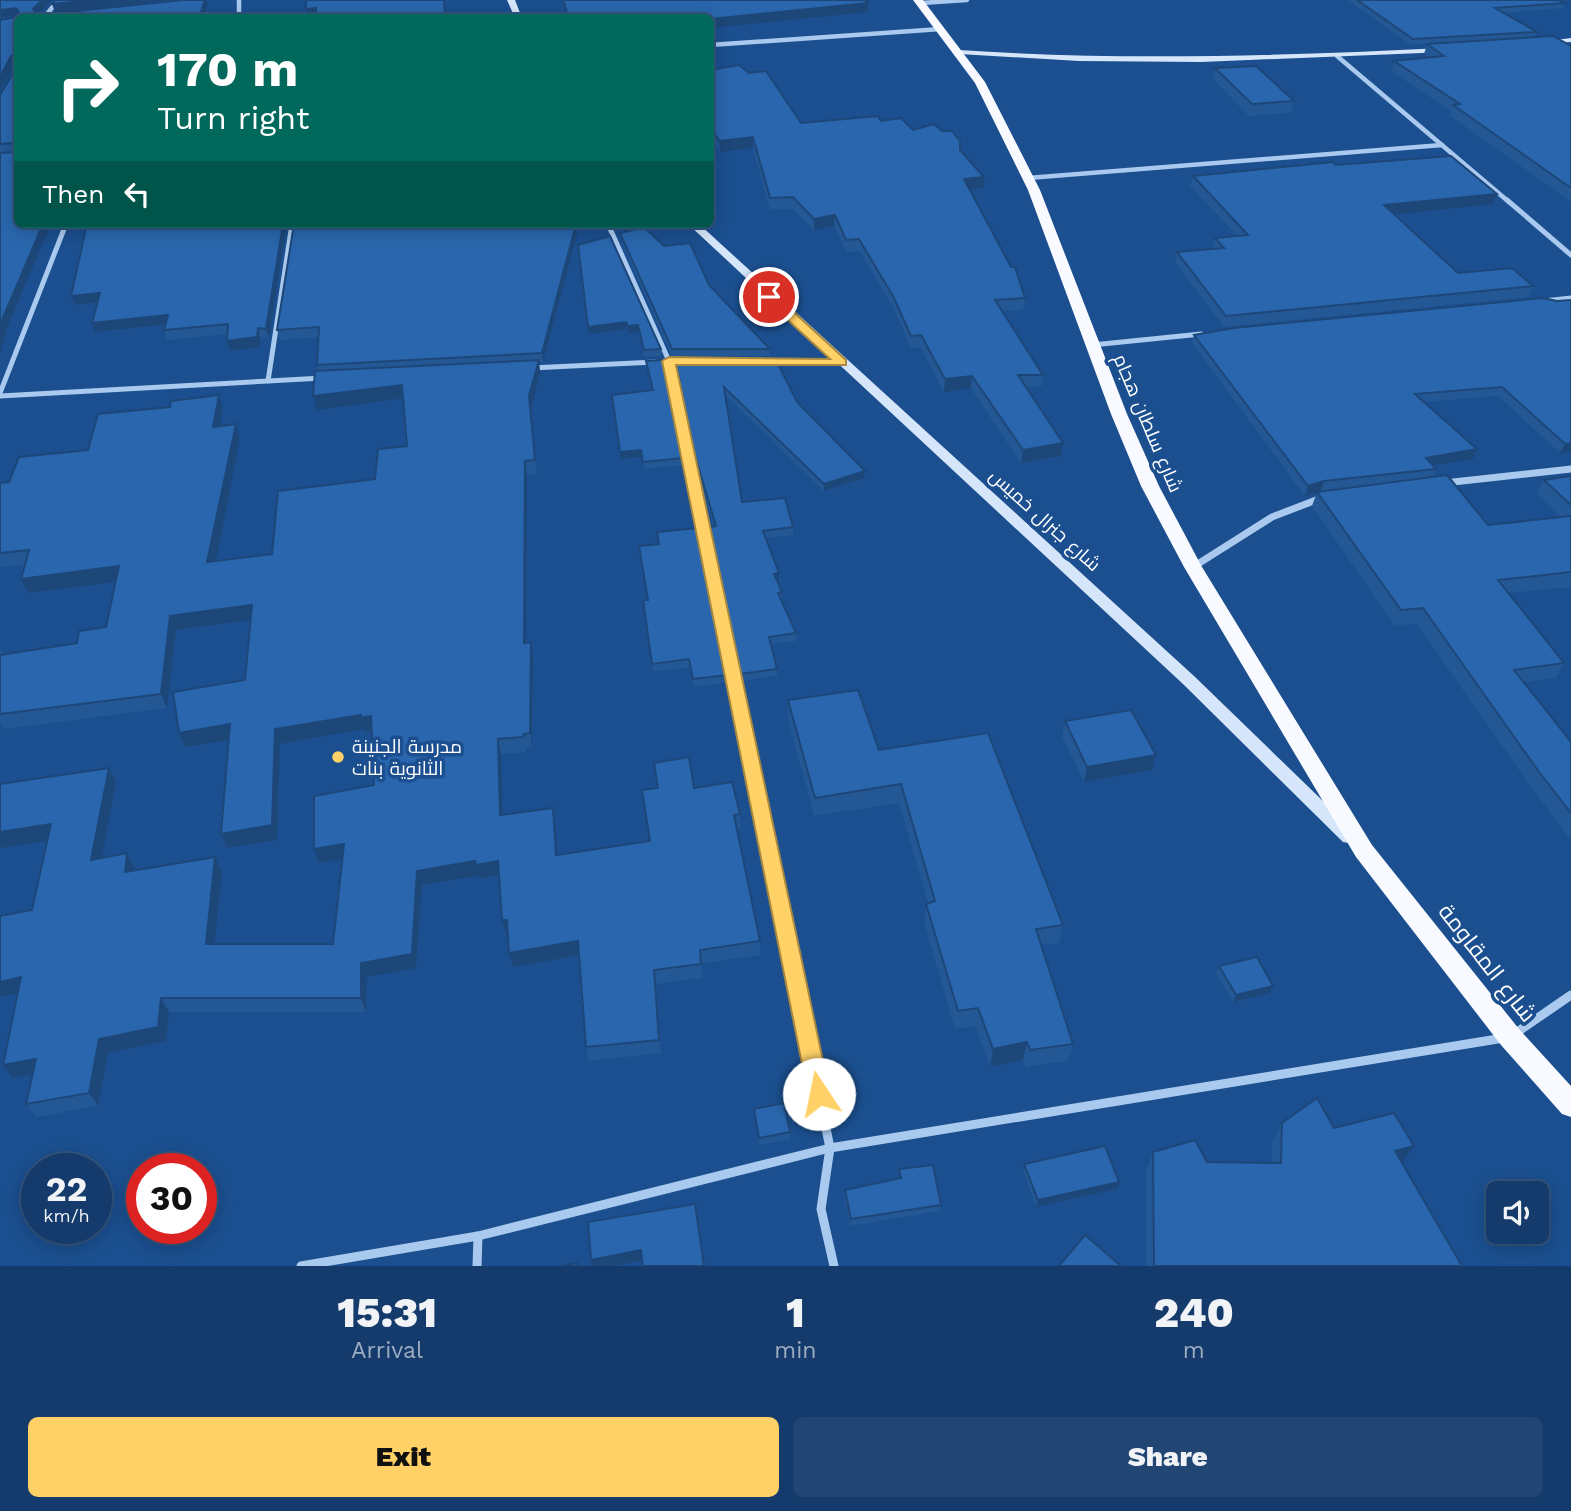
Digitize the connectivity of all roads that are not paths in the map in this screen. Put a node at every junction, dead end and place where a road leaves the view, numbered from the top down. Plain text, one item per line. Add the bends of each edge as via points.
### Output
1 (58, 0) edge
2 (967, 0) edge
3 (919, 1) edge
4 (46, 14) edge
5 (941, 29) junction
6 (1571, 40) edge
7 (1532, 43) edge
8 (714, 45) edge
9 (1452, 49) edge
10 (959, 52) junction
11 (1337, 56) junction
12 (1442, 145) junction
13 (1028, 177) junction
14 (64, 228) edge
15 (291, 228) edge
16 (610, 228) edge
17 (697, 228) edge
18 (1571, 255) edge
19 (1571, 298) edge
20 (1530, 302) edge
21 (1215, 333) edge
22 (1092, 345) junction
23 (669, 361) junction
24 (682, 361) edge
25 (762, 362) edge
26 (842, 362) junction
27 (517, 369) edge
28 (337, 378) edge
29 (268, 381) junction
30 (0, 395) edge
31 (1571, 469) edge
32 (1433, 485) edge
33 (1336, 496) edge
34 (1193, 567) junction
35 (1364, 851) junction
36 (1571, 995) edge
37 (1510, 1037) junction
38 (1571, 1105) edge
39 (830, 1148) junction
40 (478, 1236) junction
41 (300, 1266) edge
42 (477, 1266) edge
43 (834, 1266) edge

1 - 4 street
2 - 3 street
3 - 5 highway, شارع سلطان هجام
5 - 8 street
5 - 10 highway, شارع سلطان هجام
6 - 7 main road
9 - 11 main road
10 - 11 main road via 1124,60
10 - 13 highway, شارع سلطان هجام via 980,82
11 - 12 street
12 - 13 street
12 - 18 street
13 - 22 highway, شارع سلطان هجام
14 - 30 street
15 - 29 street
16 - 23 street
17 - 26 main road, شارع جنرال خميس
19 - 20 street
21 - 22 street
22 - 34 highway, شارع سلطان هجام via 1150,486
23 - 24 street
23 - 27 street
23 - 39 street
25 - 26 street
26 - 35 main road, شارع جنرال خميس via 1240,725
28 - 29 street
29 - 30 street
31 - 32 street
33 - 34 street via 1299,503
34 - 35 highway, شارع سلطان هجام
35 - 37 highway, شارع المقاومة
36 - 37 street
37 - 38 highway, شارع المقاومة
37 - 39 street
39 - 40 street
39 - 43 street via 821,1209
40 - 41 street
40 - 42 street

